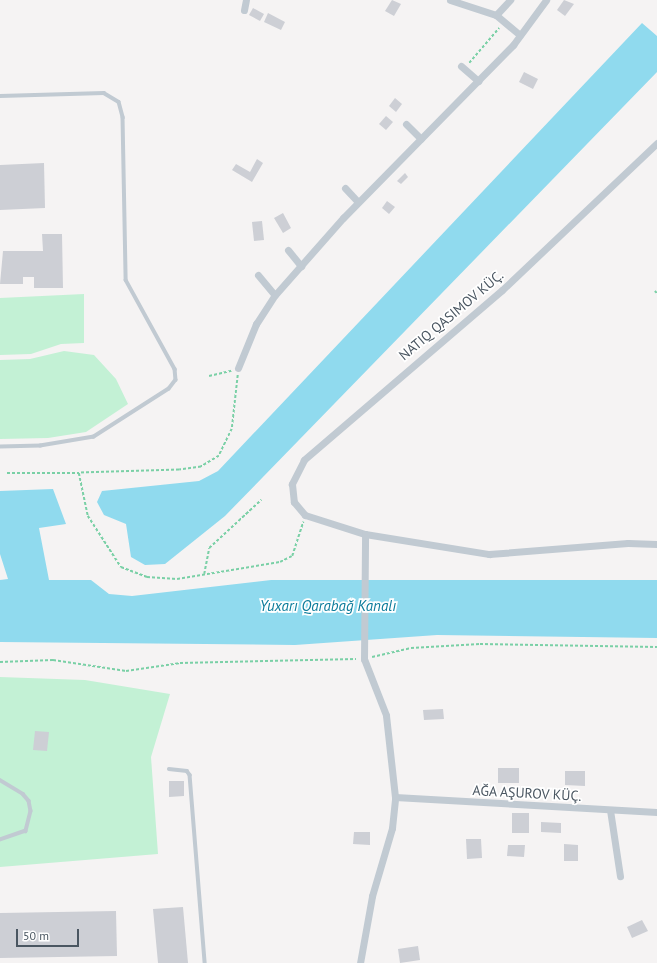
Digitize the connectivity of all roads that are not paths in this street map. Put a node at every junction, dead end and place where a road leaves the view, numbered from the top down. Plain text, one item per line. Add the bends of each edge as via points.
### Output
1 (246, 0) edge
2 (450, 0) edge
3 (510, 0) edge
4 (546, 0) edge
5 (244, 10) dead end
6 (496, 15) junction
7 (520, 35) junction
8 (464, 65) road end
9 (478, 81) junction
10 (0, 96) edge
11 (406, 124) dead end
12 (421, 139) junction
13 (657, 143) edge
14 (345, 188) dead end
15 (358, 202) junction
16 (288, 250) dead end
17 (301, 266) junction
18 (258, 275) dead end
19 (274, 295) junction
20 (238, 368) road end
21 (0, 447) edge
22 (365, 534) junction
23 (657, 544) edge
24 (169, 769) dead end
25 (0, 780) edge
26 (395, 797) junction
27 (610, 810) junction
28 (657, 812) edge
29 (0, 840) edge
30 (620, 876) dead end
31 (205, 963) edge
32 (360, 963) edge

1 - 5 street
2 - 6 street
3 - 6 street
4 - 7 street
6 - 7 street
7 - 9 street
8 - 9 street
9 - 12 street
10 - 21 lane via 104,93 119,102 124,117 126,280 175,369 176,380 169,389 94,437 41,446
11 - 12 street
12 - 15 street
13 - 22 street via 502,290 304,460 292,484 294,502 305,515
14 - 15 street
15 - 17 street
16 - 17 street
17 - 19 street
18 - 19 street
19 - 20 street via 253,330
22 - 23 street via 489,554 628,543
22 - 26 street via 364,659 386,715
24 - 31 lane via 187,771 190,775
25 - 29 lane via 23,794 31,811 26,831
26 - 27 street, AĞA AŞUROV KÜÇ.
26 - 32 street via 392,828 372,896
27 - 28 street, AĞA AŞUROV KÜÇ.
27 - 30 street

